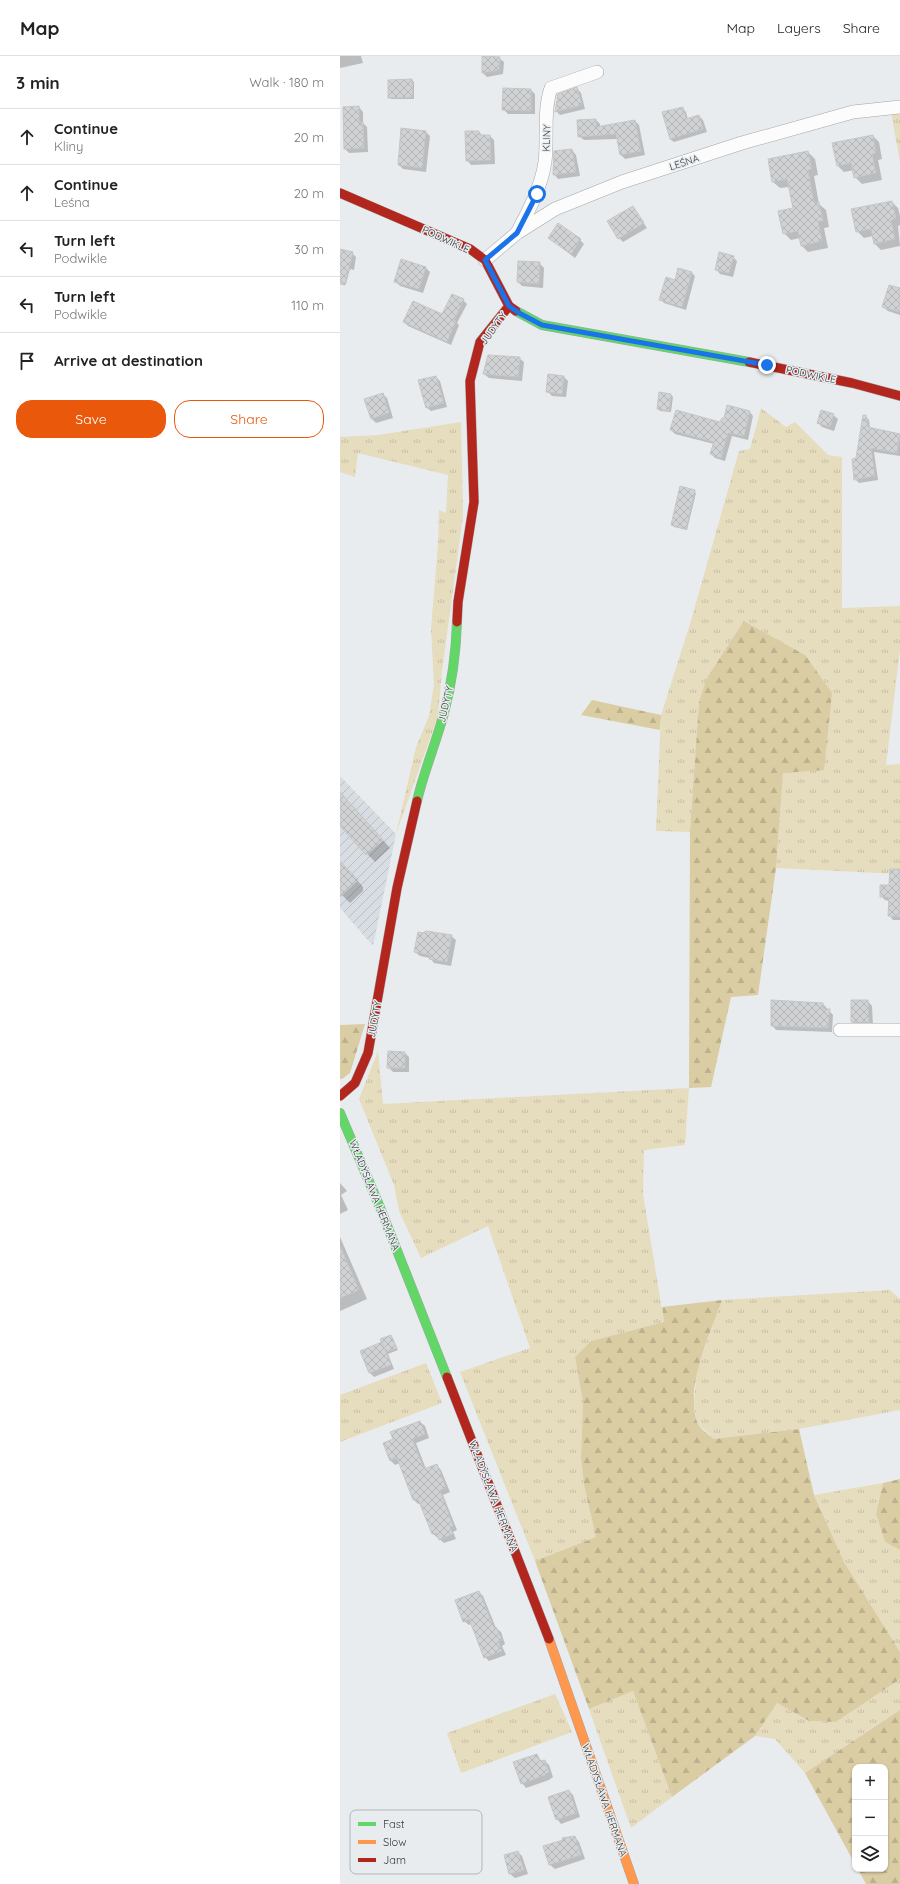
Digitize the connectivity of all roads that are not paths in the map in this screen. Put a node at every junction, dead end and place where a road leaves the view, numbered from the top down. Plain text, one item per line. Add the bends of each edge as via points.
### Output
1 (597, 72) dead end
2 (900, 107) edge
3 (340, 192) edge
4 (517, 233) junction
5 (485, 260) junction
6 (509, 306) junction
7 (900, 396) edge
8 (840, 1030) dead end
9 (900, 1030) edge
10 (340, 1096) edge
11 (340, 1113) edge
12 (634, 1884) edge

1 - 4 street, KLINY via 551,88 547,100 545,162 537,194
2 - 4 street, LEŚNA via 853,112 742,143 629,180 555,209
3 - 5 street, PODWIKLE via 470,249
4 - 5 street, LEŚNA
5 - 6 street, PODWIKLE
6 - 7 street, PODWIKLE via 542,325 767,365
6 - 10 street, JUDYTY via 480,342 470,381 474,502 458,602 456,654 444,712 422,780 397,888 368,1053 356,1083
8 - 9 street
11 - 12 street, WŁADYSŁAWA HERMANA via 378,1200 500,1511 557,1661

